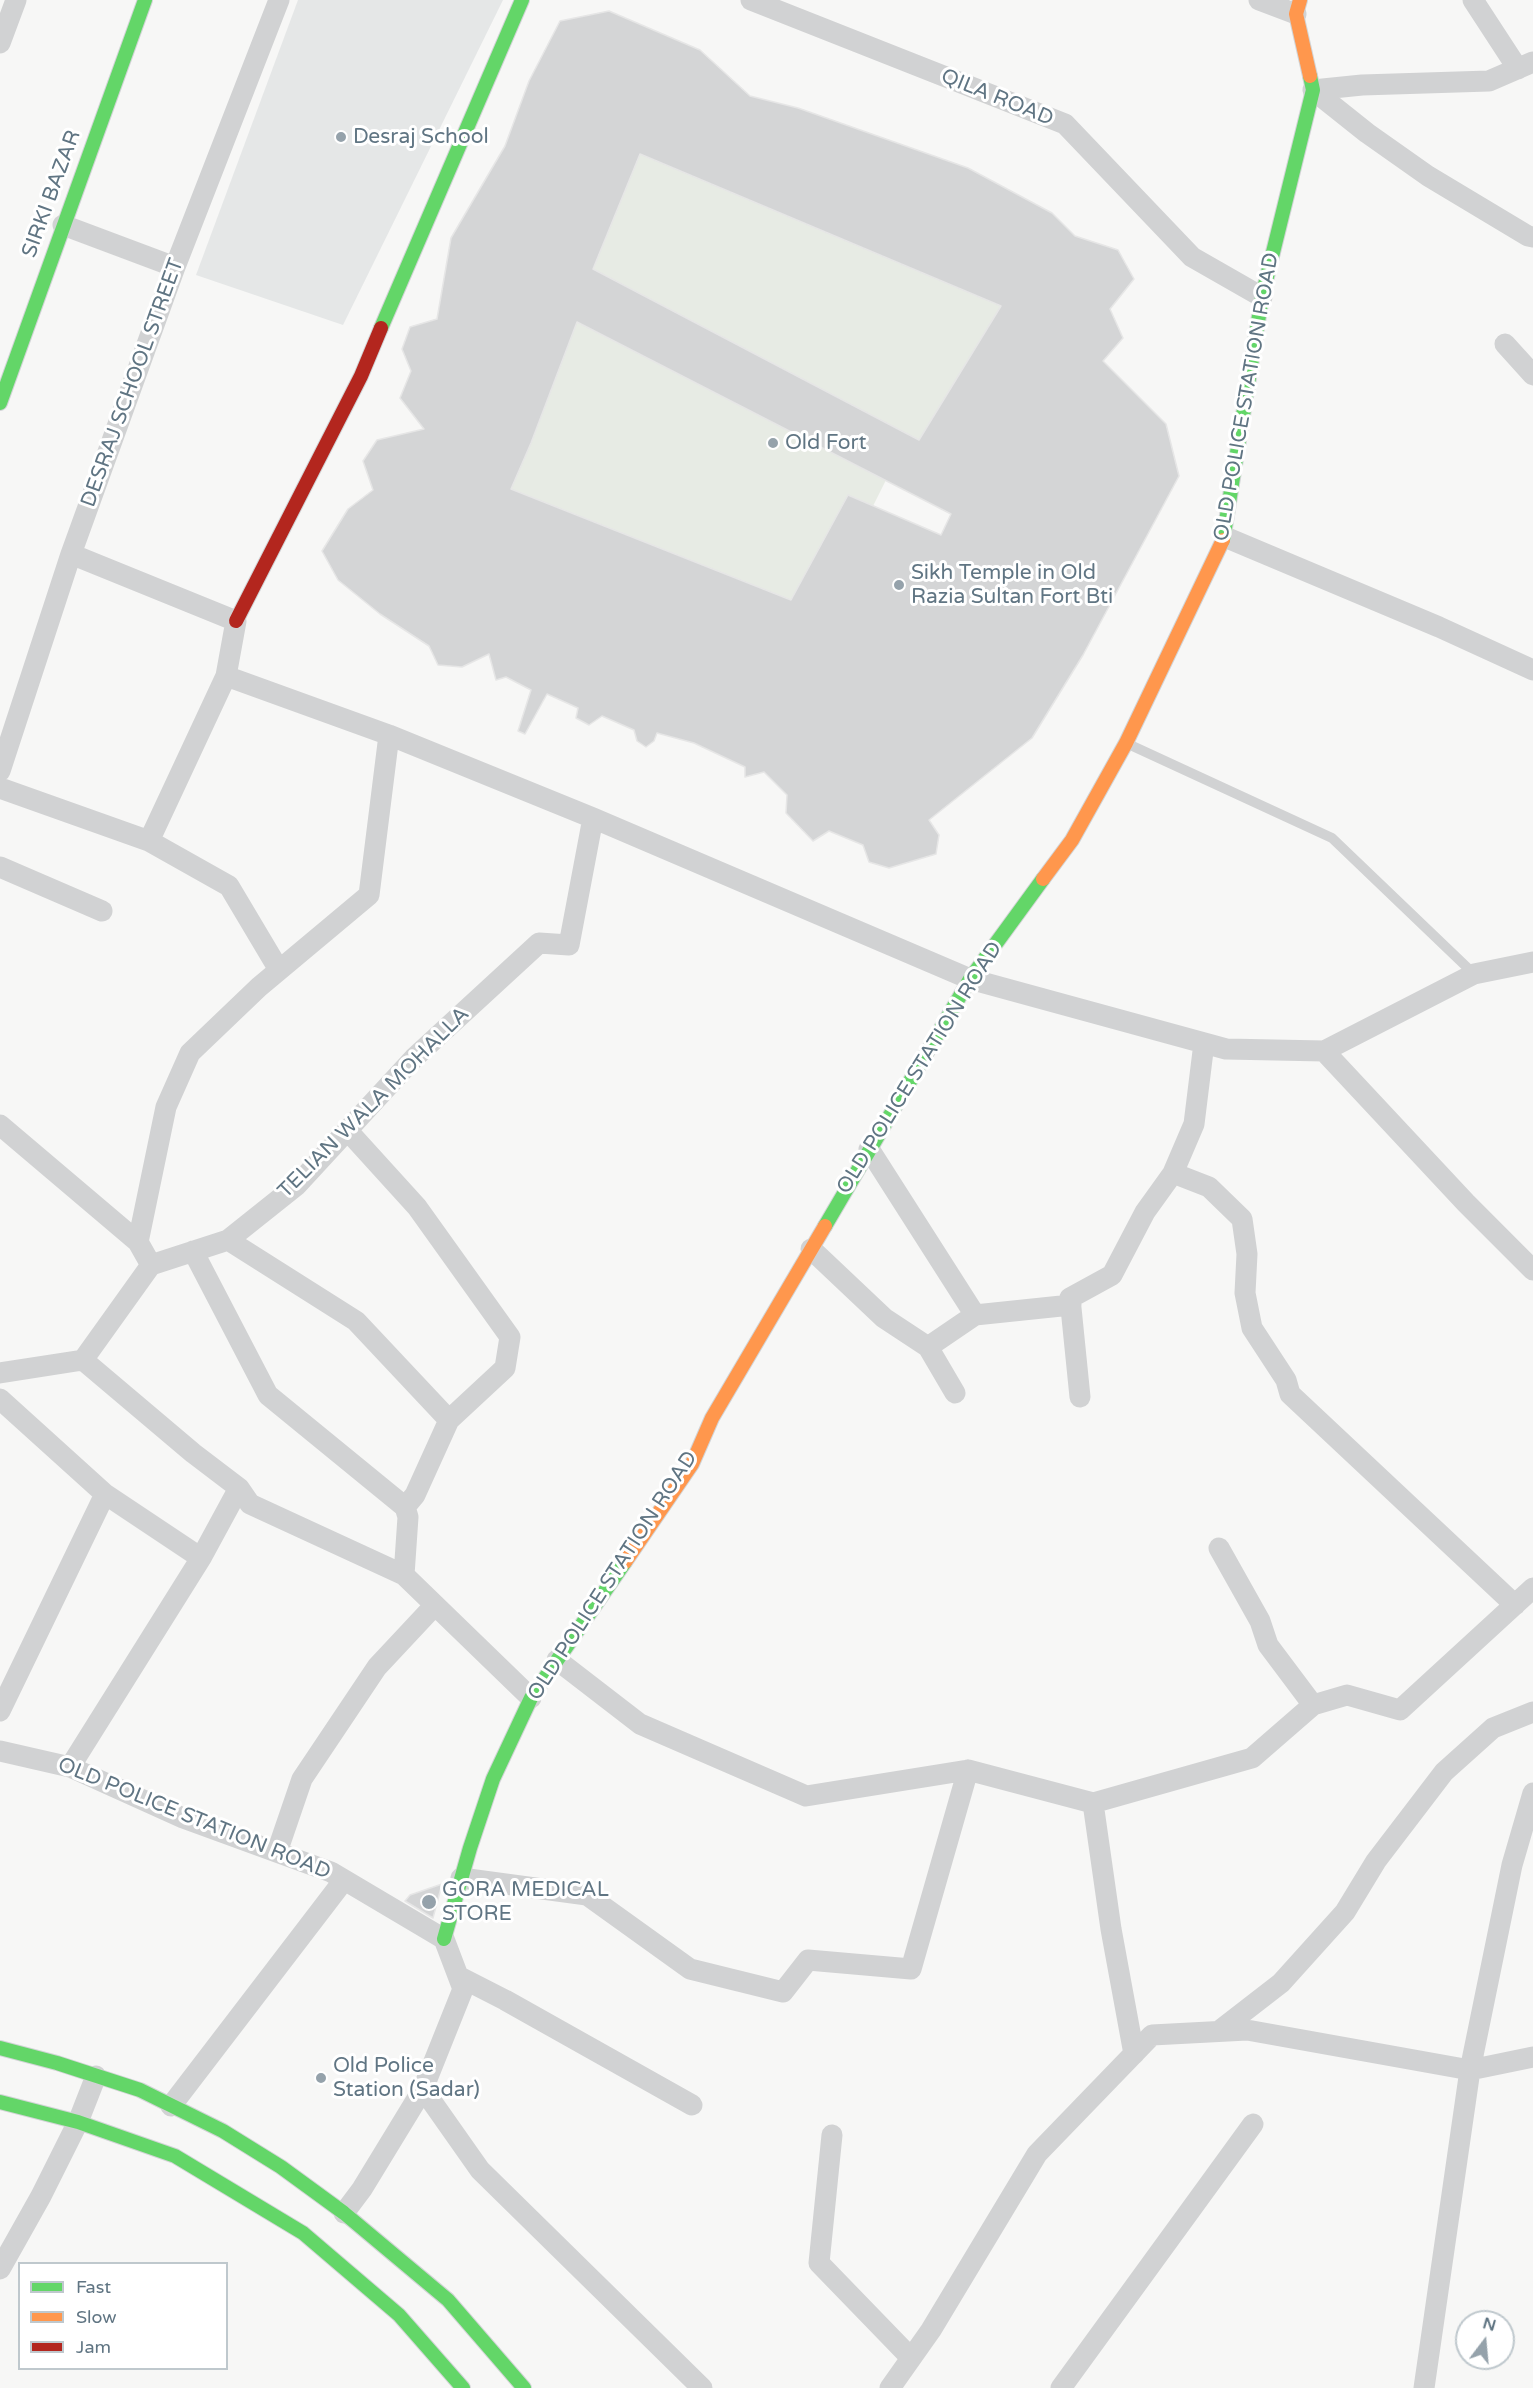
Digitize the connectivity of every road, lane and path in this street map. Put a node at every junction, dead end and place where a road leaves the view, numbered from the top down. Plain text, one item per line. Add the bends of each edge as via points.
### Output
1 (16, 0) edge
2 (145, 0) edge
3 (279, 0) edge
4 (522, 0) edge
5 (751, 0) edge
6 (1259, 0) edge
7 (1473, 0) edge
8 (1298, 7) edge
9 (0, 43) edge
10 (1526, 65) edge
11 (1313, 90) junction
12 (63, 225) junction
13 (1533, 237) edge
14 (175, 267) junction
15 (1262, 297) junction
16 (1505, 344) dead end
17 (1533, 375) edge
18 (0, 403) edge
19 (1225, 537) junction
20 (71, 554) junction
21 (236, 621) junction
22 (1533, 670) edge
23 (226, 676) junction
24 (389, 735) junction
25 (1126, 743) junction
26 (0, 771) edge
27 (0, 788) edge
28 (593, 818) junction
29 (149, 841) junction
30 (0, 867) edge
31 (102, 910) dead end
32 (1533, 962) edge
33 (279, 970) junction
34 (1474, 974) junction
35 (970, 979) junction
36 (1204, 1043) junction
37 (1324, 1050) junction
38 (0, 1125) edge
39 (348, 1131) junction
40 (869, 1149) junction
41 (1173, 1173) junction
42 (228, 1240) junction
43 (138, 1242) junction
44 (811, 1249) junction
45 (192, 1251) junction
46 (151, 1265) junction
47 (1533, 1270) edge
48 (1071, 1305) junction
49 (975, 1314) junction
50 (928, 1347) junction
51 (83, 1360) junction
52 (0, 1373) edge
53 (955, 1393) dead end
54 (1080, 1397) dead end
55 (0, 1399) edge
56 (450, 1420) junction
57 (239, 1488) junction
58 (105, 1494) junction
59 (405, 1507) junction
60 (1219, 1548) dead end
61 (201, 1558) junction
62 (404, 1575) junction
63 (1533, 1588) edge
64 (435, 1605) junction
65 (1515, 1605) junction
66 (557, 1660) junction
67 (531, 1698) junction
68 (1313, 1705) junction
69 (0, 1711) edge
70 (1533, 1712) edge
71 (0, 1751) edge
72 (70, 1767) junction
73 (968, 1770) junction
74 (1533, 1793) edge
75 (1093, 1803) junction
76 (277, 1852) junction
77 (461, 1878) junction
78 (344, 1880) junction
79 (444, 1939) junction
80 (458, 1976) junction
81 (1219, 2031) junction
82 (0, 2048) edge
83 (1134, 2054) junction
84 (1533, 2057) edge
85 (1470, 2070) junction
86 (96, 2076) junction
87 (423, 2089) junction
88 (0, 2102) edge
89 (692, 2105) dead end
90 (171, 2106) junction
91 (78, 2122) junction
92 (1253, 2124) dead end
93 (832, 2136) dead end
94 (344, 2213) junction
95 (0, 2270) edge
96 (911, 2358) junction
97 (891, 2387) edge
98 (463, 2388) edge
99 (524, 2388) edge
100 (702, 2388) edge
101 (1061, 2388) edge
102 (1424, 2388) edge

1 - 9 street
2 - 12 street, SIRKI BAZAR
3 - 14 street, DESRAJ SCHOOL STREET
4 - 21 street via 361,376
5 - 15 street, QILA ROAD via 1065,124 1192,257
6 - 8 street
7 - 10 street
8 - 11 street
10 - 11 street via 1489,81
11 - 13 street via 1428,176
11 - 15 street, OLD POLICE STATION ROAD
12 - 14 street
12 - 18 street, SIRKI BAZAR
14 - 20 street, DESRAJ SCHOOL STREET
15 - 19 street, OLD POLICE STATION ROAD
16 - 17 street
19 - 22 street
19 - 25 street, OLD POLICE STATION ROAD
20 - 21 street
20 - 26 street, DESRAJ SCHOOL STREET
21 - 23 street
23 - 24 street
23 - 29 street
24 - 28 street
24 - 33 street via 369,895
25 - 34 lane via 1332,838
25 - 35 street, OLD POLICE STATION ROAD via 1072,840
27 - 29 street
28 - 35 street
28 - 39 street, TELIAN WALA MOHALLA via 569,945 538,943 414,1058
29 - 33 street via 229,886
30 - 31 street
32 - 34 street
33 - 43 street via 190,1053 166,1107
34 - 37 street
35 - 36 street
35 - 40 street, OLD POLICE STATION ROAD
36 - 37 street via 1226,1049
36 - 41 street via 1194,1124
37 - 47 street
38 - 43 street
39 - 42 street, TELIAN WALA MOHALLA via 297,1185
39 - 56 street via 417,1207 510,1337 505,1368
40 - 44 street, OLD POLICE STATION ROAD
40 - 49 street
41 - 48 street via 1145,1212 1112,1275 1071,1298
41 - 65 street via 1209,1186 1242,1219 1247,1254 1245,1293 1252,1329 1286,1380 1290,1394
42 - 45 street, TELIAN WALA MOHALLA
42 - 56 street via 356,1321
43 - 46 street
44 - 50 street via 884,1318
44 - 66 street, OLD POLICE STATION ROAD via 712,1418 692,1464
45 - 46 street, TELIAN WALA MOHALLA
45 - 59 street via 268,1395
46 - 51 street
48 - 49 street
48 - 54 street
49 - 50 street
50 - 53 street
51 - 52 street
51 - 57 street
55 - 58 street
56 - 59 street via 415,1495
57 - 61 street
57 - 62 street via 250,1504
58 - 61 street
58 - 69 street
59 - 62 street via 408,1517
60 - 68 street via 1260,1621 1268,1645
61 - 72 street
62 - 64 street
63 - 65 street
64 - 67 street
64 - 76 street via 377,1667 302,1779
65 - 68 street via 1400,1710 1347,1695
66 - 67 street, OLD POLICE STATION ROAD
66 - 73 street via 640,1724 806,1796
67 - 77 street, OLD POLICE STATION ROAD via 493,1779
68 - 75 street via 1252,1758
70 - 81 street via 1493,1728 1444,1772 1376,1861 1345,1912 1281,1983
71 - 72 street, OLD POLICE STATION ROAD
72 - 76 street, OLD POLICE STATION ROAD via 183,1818
73 - 75 street
73 - 77 street via 911,1970 807,1960 783,1992 690,1969 587,1896
74 - 85 street via 1512,1865
75 - 83 street
76 - 78 street, OLD POLICE STATION ROAD
77 - 79 street, OLD POLICE STATION ROAD
78 - 79 street, OLD POLICE STATION ROAD
78 - 90 street
79 - 80 street
80 - 87 street via 463,1989
80 - 89 street
81 - 83 street via 1152,2035
81 - 85 street via 1247,2030
82 - 86 street
83 - 96 street via 1037,2154
84 - 85 street
85 - 102 street
86 - 90 street via 140,2090
86 - 91 street
87 - 94 street
87 - 100 street via 480,2169
88 - 91 street
90 - 94 street via 223,2131
91 - 95 street
91 - 98 street via 175,2156 303,2234 399,2315
92 - 101 street
93 - 96 street via 819,2263
94 - 99 street via 448,2300
96 - 97 street

